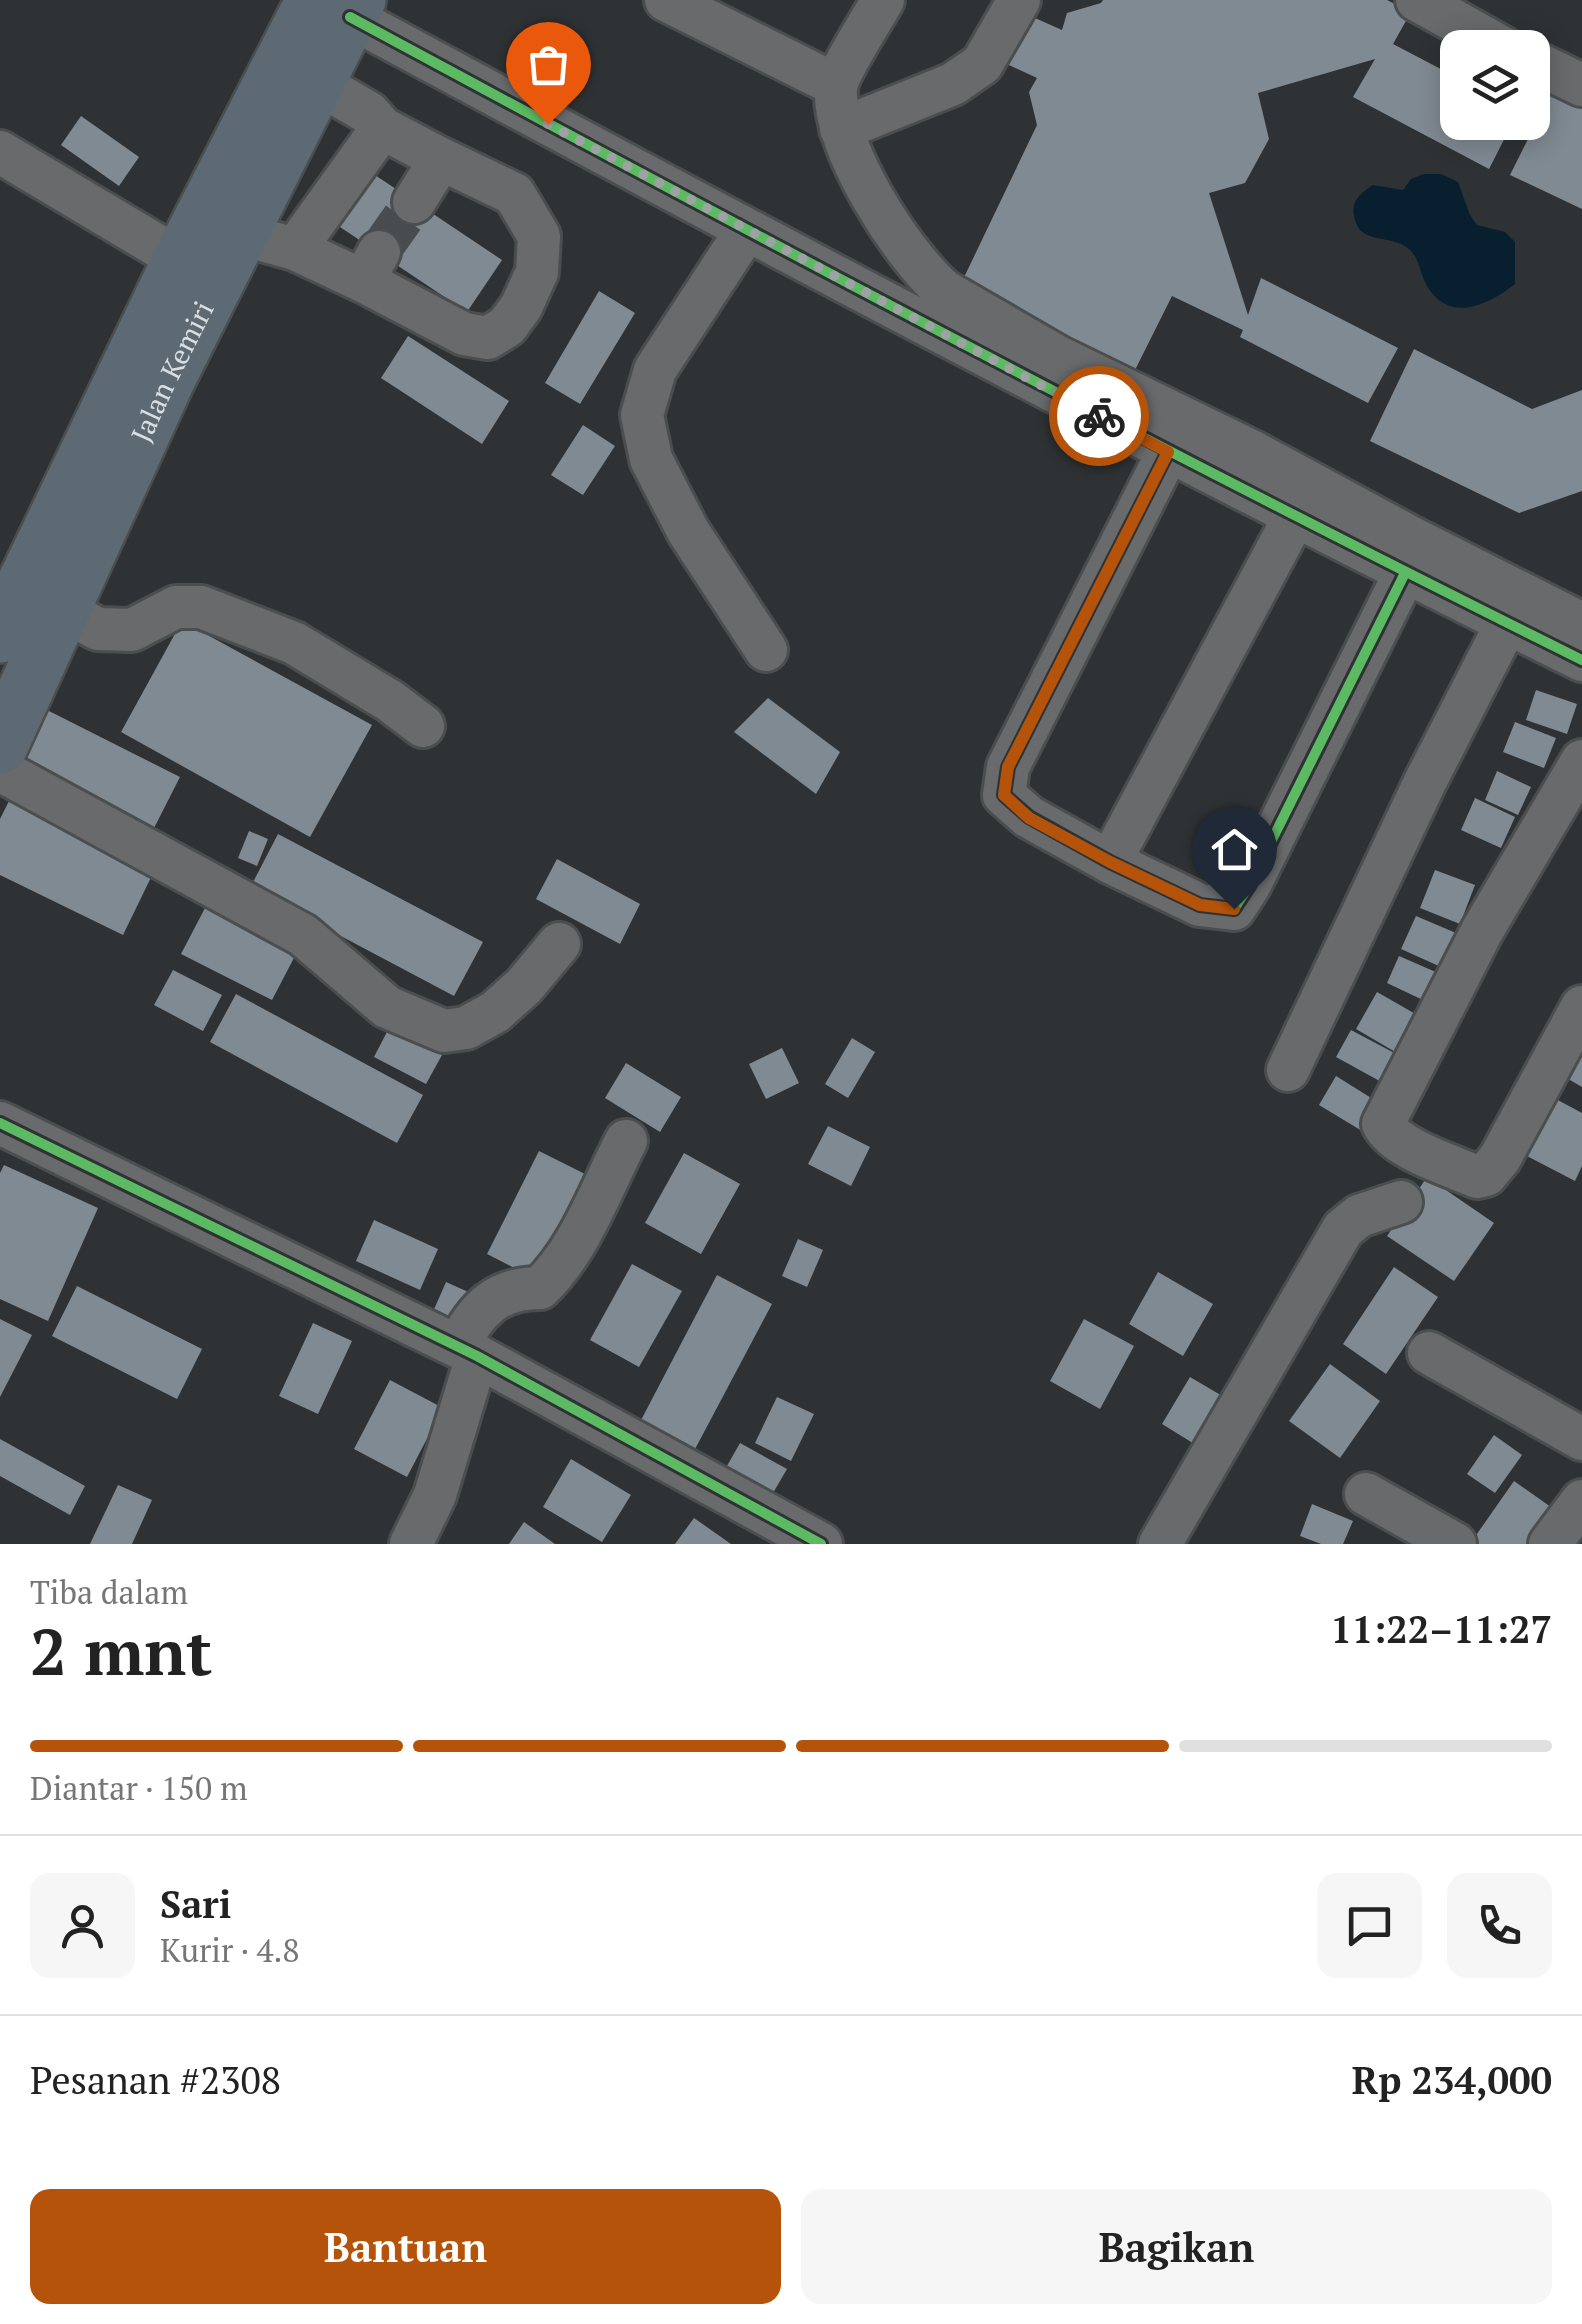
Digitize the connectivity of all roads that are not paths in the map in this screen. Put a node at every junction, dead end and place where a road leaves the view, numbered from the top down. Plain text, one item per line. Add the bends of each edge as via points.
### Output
1 (666, 0) edge
2 (883, 0) edge
3 (1019, 0) edge
4 (1416, 0) edge
5 (341, 6) edge
6 (1471, 30) edge
7 (1550, 70) edge
8 (299, 72) junction
9 (836, 85) junction
10 (1582, 85) edge
11 (382, 128) junction
12 (841, 129) junction
13 (0, 152) edge
14 (441, 159) junction
15 (414, 202) tunnel mouth
16 (746, 231) junction
17 (210, 249) junction
18 (296, 250) junction
19 (1168, 452) junction
20 (1294, 518) junction
21 (1405, 573) junction
22 (60, 610) junction
23 (1507, 623) junction
24 (1582, 624) edge
25 (0, 634) edge
26 (766, 650) dead end
27 (1582, 660) edge
28 (14, 677) edge
29 (422, 726) dead end
30 (0, 746) edge
31 (1582, 761) edge
32 (0, 770) edge
33 (1110, 862) junction
34 (559, 944) dead end
35 (1582, 1008) edge
36 (1288, 1070) dead end
37 (0, 1123) edge
38 (626, 1140) dead end
39 (1401, 1202) dead end
40 (468, 1351) junction
41 (1429, 1353) dead end
42 (1582, 1439) edge
43 (1366, 1494) dead end
44 (1582, 1501) edge
45 (411, 1544) edge
46 (821, 1544) edge
47 (1160, 1544) edge
48 (1456, 1544) edge
49 (1550, 1544) edge

1 - 9 street
2 - 9 street
3 - 12 street via 982,64 952,84
4 - 6 street
5 - 8 highway, Jalan Kemiri
5 - 16 street
7 - 10 street
8 - 11 street via 369,113
8 - 17 highway, Jalan Kemiri
9 - 12 street
11 - 14 street
11 - 18 street
12 - 24 street via 901,243 944,291 1058,357
13 - 17 street
14 - 15 street
14 - 18 street via 514,194 539,236 537,272 508,326 488,338 464,334 371,266
16 - 19 street
16 - 26 street via 654,370 642,415 651,459 688,531
17 - 18 street
17 - 22 highway, Jalan Kemiri
17 - 25 highway, Jalan Kemiri
19 - 20 street
19 - 33 street via 1008,767 1004,795 1029,818
20 - 21 street
20 - 33 street
21 - 23 street
21 - 33 street via 1234,909 1200,905
22 - 28 highway, Jalan Kemiri
22 - 29 street via 98,629 132,630 176,607 201,607 294,643
23 - 27 street
23 - 36 street
28 - 30 highway, Jalan Kemiri
31 - 35 street via 1482,930 1383,1124 1401,1143 1486,1174
32 - 34 street via 303,935 387,1008 444,1031 495,1012
37 - 40 street
38 - 40 street via 549,1279 483,1306
39 - 47 street via 1342,1229
40 - 45 street via 435,1495
40 - 46 street
41 - 42 street
43 - 48 street
44 - 49 street

